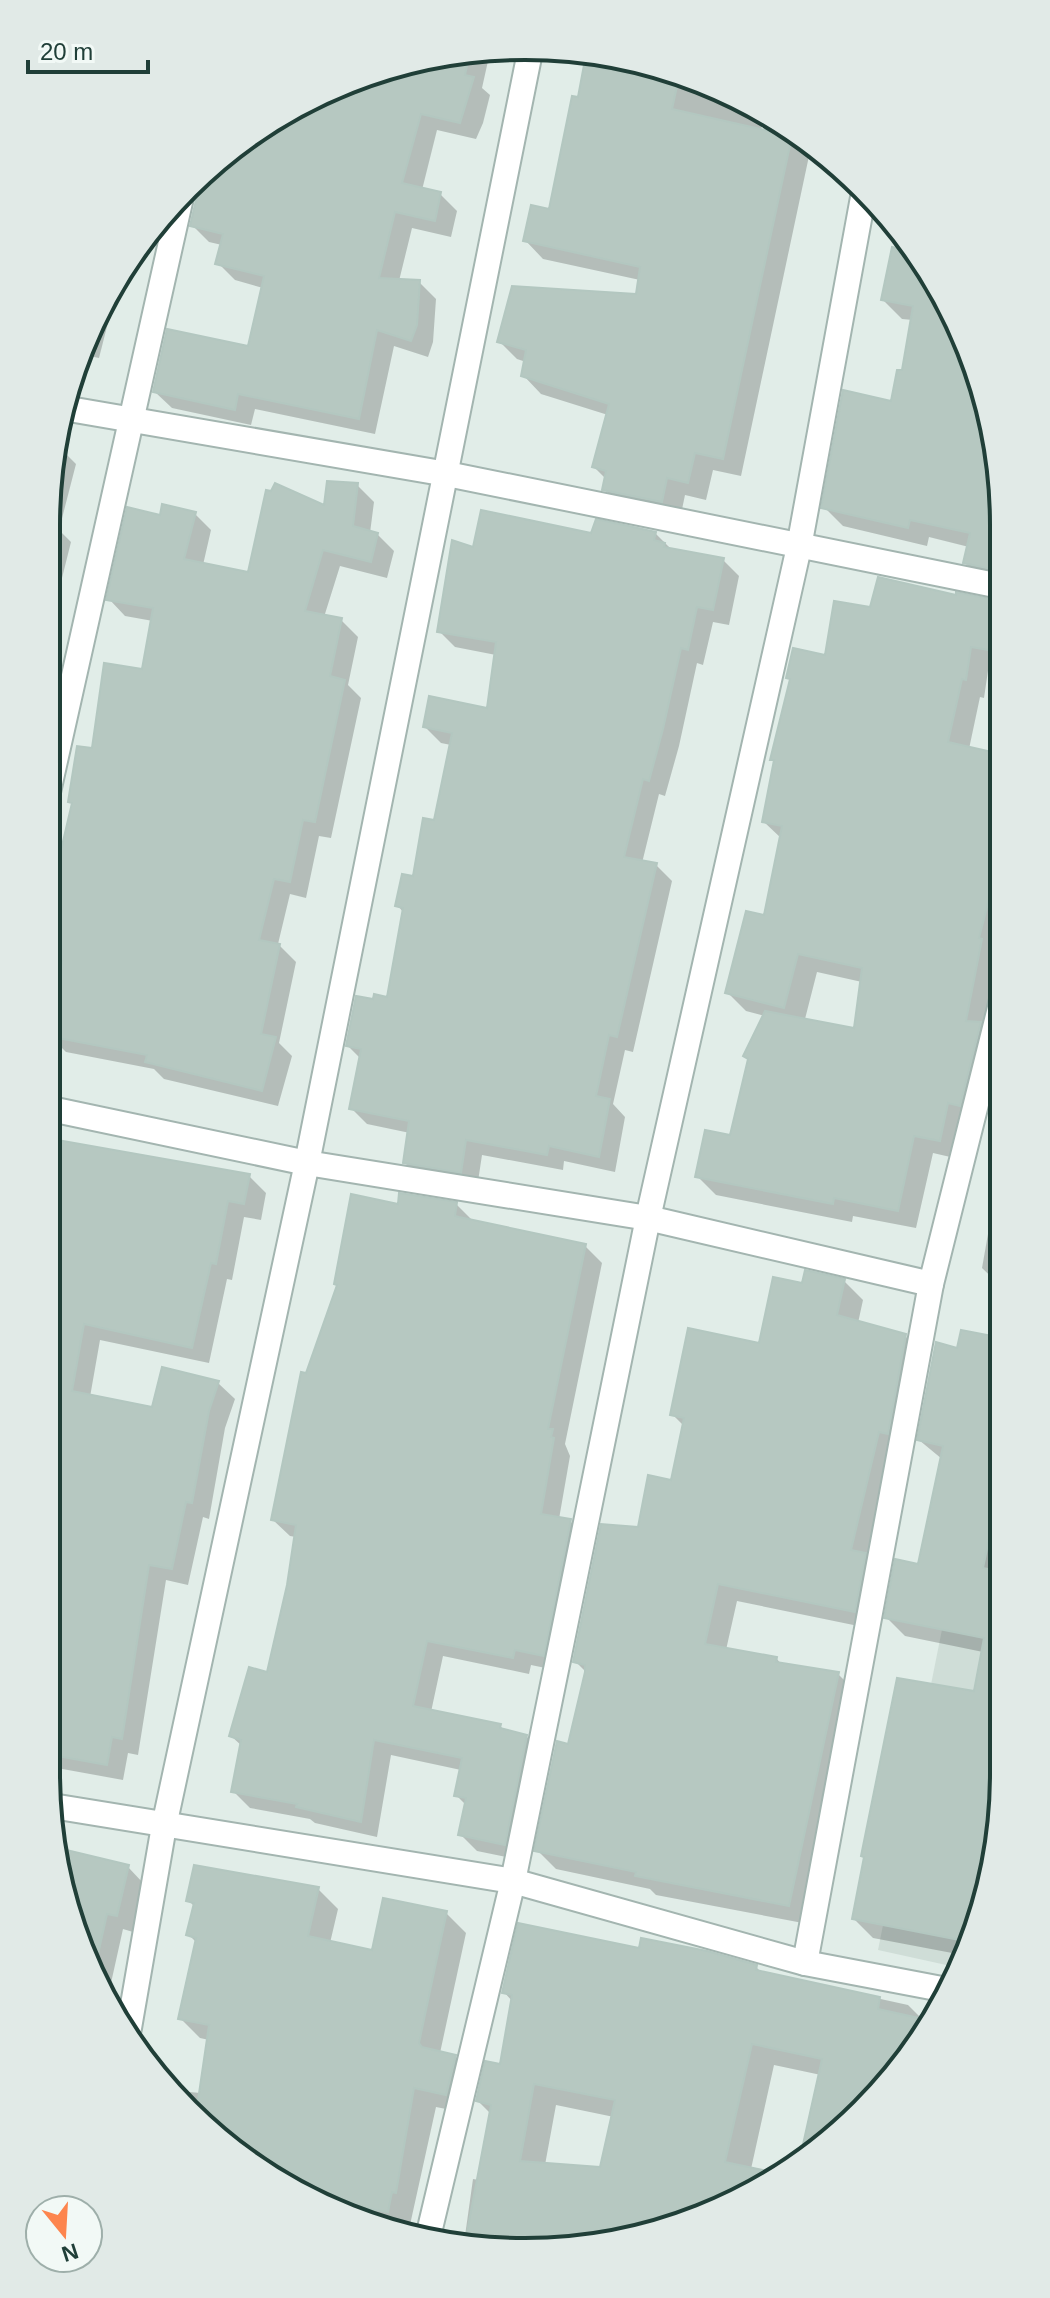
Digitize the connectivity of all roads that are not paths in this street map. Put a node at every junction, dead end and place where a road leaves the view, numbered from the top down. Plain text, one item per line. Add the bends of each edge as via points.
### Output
1 (528, 60) edge
2 (862, 204) edge
3 (177, 216) edge
4 (75, 410) edge
5 (131, 422) junction
6 (447, 474) junction
7 (799, 547) junction
8 (990, 584) edge
9 (60, 739) edge
10 (990, 1048) edge
11 (60, 1111) edge
12 (307, 1163) junction
13 (648, 1218) junction
14 (931, 1284) junction
15 (61, 1808) edge
16 (164, 1826) junction
17 (513, 1881) junction
18 (805, 1963) junction
19 (937, 1988) edge
20 (131, 2019) edge
21 (430, 2228) edge

1 - 6 street
2 - 7 street
3 - 5 street
4 - 5 street
5 - 6 street
5 - 9 street
6 - 7 street
6 - 12 street
7 - 8 street
7 - 13 street
10 - 14 street
11 - 12 street
12 - 13 street
12 - 16 street
13 - 14 street
13 - 17 street
14 - 18 street
15 - 16 street
16 - 17 street
16 - 20 street
17 - 18 street
17 - 21 street
18 - 19 street

